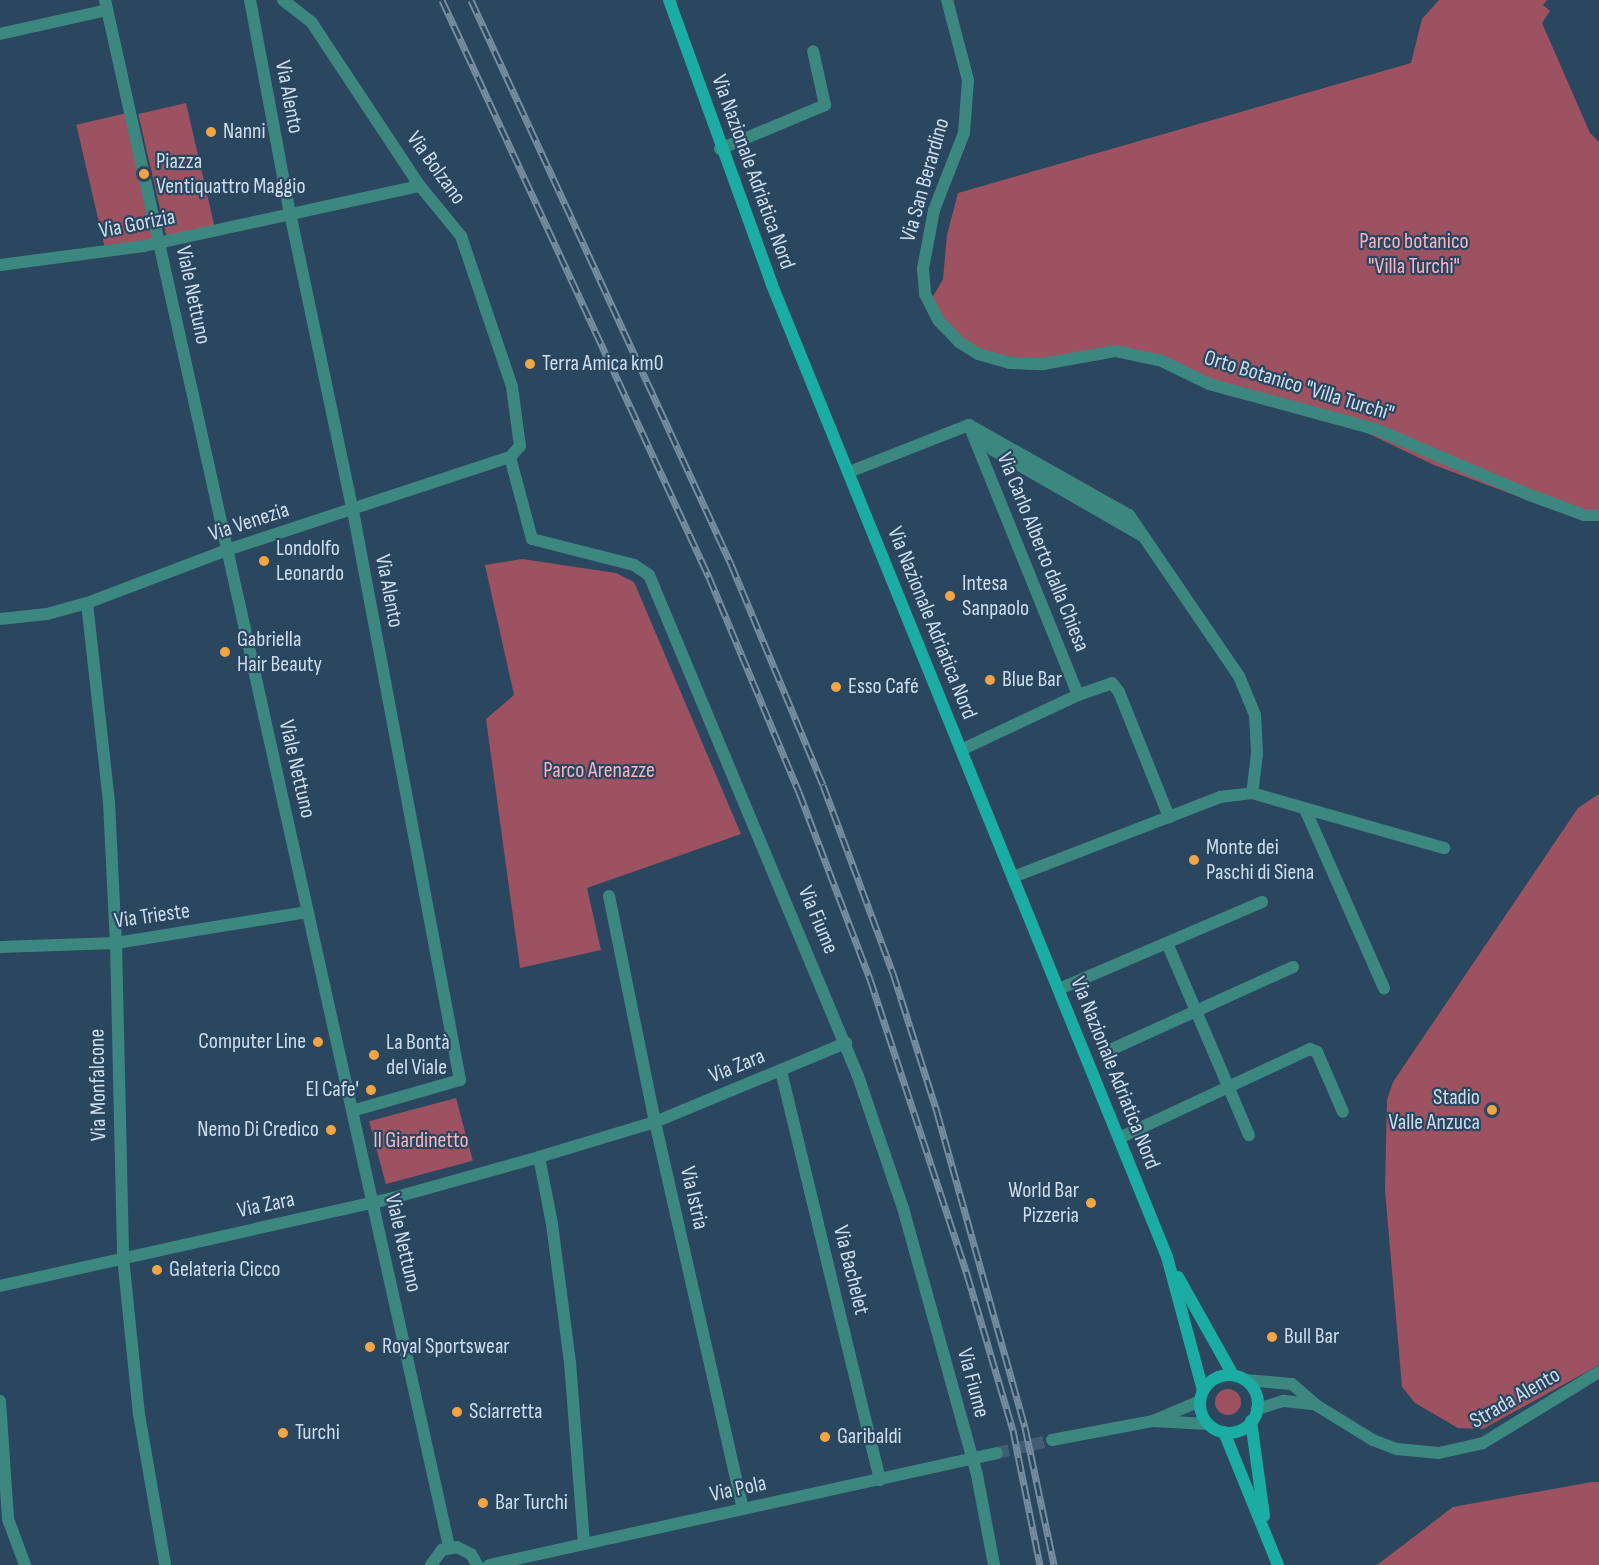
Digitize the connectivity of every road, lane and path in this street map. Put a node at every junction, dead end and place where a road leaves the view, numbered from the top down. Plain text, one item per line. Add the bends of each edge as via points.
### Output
1 (250, 0) edge
2 (283, 0) edge
3 (669, 0) edge
4 (947, 0) edge
5 (106, 5) edge
6 (0, 34) edge
7 (813, 51) dead end
8 (720, 149) junction
9 (420, 186) junction
10 (290, 213) junction
11 (160, 243) junction
12 (0, 265) edge
13 (929, 302) joint
14 (969, 425) junction
15 (510, 457) junction
16 (849, 472) junction
17 (353, 511) junction
18 (1599, 515) edge
19 (227, 550) junction
20 (87, 603) junction
21 (0, 619) edge
22 (1078, 694) junction
23 (961, 750) junction
24 (1252, 793) junction
25 (1305, 808) junction
26 (1169, 817) junction
27 (1444, 848) dead end
28 (1013, 877) junction
29 (609, 896) dead end
30 (1262, 902) dead end
31 (308, 912) junction
32 (116, 943) junction
33 (1167, 943) junction
34 (0, 947) edge
35 (1293, 967) dead end
36 (1384, 988) dead end
37 (1059, 989) junction
38 (1196, 1011) junction
39 (846, 1043) junction
40 (1110, 1050) dead end
41 (781, 1071) junction
42 (1228, 1088) junction
43 (352, 1112) junction
44 (1343, 1112) dead end
45 (655, 1122) junction
46 (1249, 1135) dead end
47 (1119, 1138) junction
48 (538, 1157) junction
49 (374, 1202) junction
50 (123, 1257) junction
51 (1167, 1257) junction
52 (0, 1286) edge
53 (1599, 1372) edge
54 (1239, 1378) junction
55 (1202, 1395) junction
56 (0, 1401) edge
57 (1316, 1404) junction
58 (1257, 1409) junction
59 (1154, 1421) junction
60 (1251, 1421) junction
61 (1208, 1424) junction
62 (1224, 1432) junction
63 (1052, 1440) tunnel mouth
64 (997, 1453) tunnel mouth
65 (971, 1459) junction
66 (879, 1480) junction
67 (743, 1509) junction
68 (1266, 1529) junction
69 (584, 1542) junction
70 (449, 1547) junction
71 (25, 1565) edge
72 (165, 1565) edge
73 (431, 1565) edge
74 (477, 1565) edge
75 (489, 1565) edge
76 (994, 1565) edge
77 (1278, 1565) edge

1 - 10 street, Via Alento
2 - 9 street, Via Bolzano via 312,23
3 - 8 main road, Via Nazionale Adriatica Nord
4 - 13 street, Via San Berardino via 967,91 964,133 926,243 923,269
5 - 6 street
5 - 11 street, Viale Nettuno
7 - 8 street via 825,105
8 - 16 main road, Via Nazionale Adriatica Nord
9 - 10 street, Via Gorizia
9 - 15 street, Via Bolzano via 460,236 512,387 520,446
10 - 11 street, Via Gorizia
10 - 17 street, Via Alento
11 - 12 street, Via Gorizia
11 - 19 street, Viale Nettuno
13 - 18 street, Orto Botanico "Villa Turchi" via 959,342 978,354 1010,363 1043,364 1115,351 1162,361 1209,384 1378,430 1527,494 1584,515
14 - 16 street
14 - 22 street, Via Carlo Alberto dalla Chiesa
14 - 24 street, Via Carlo Alberto dalla Chiesa via 993,450 1143,536 1239,676 1255,716 1257,754
15 - 17 street, Via Venezia
15 - 39 street, Via Fiume via 532,539 634,565 649,575
16 - 23 main road, Via Nazionale Adriatica Nord
17 - 19 street, Via Venezia
17 - 43 street, Via Alento via 460,1080
19 - 20 street, Via Venezia
19 - 31 street, Viale Nettuno
20 - 21 street, Via Venezia via 47,614
20 - 32 street, Via Monfalcone via 109,800
22 - 23 street
22 - 26 street via 1112,683 1119,692
23 - 28 main road, Via Nazionale Adriatica Nord
24 - 25 street
24 - 26 street via 1220,797
25 - 27 street
25 - 36 street
26 - 28 street
28 - 37 main road, Via Nazionale Adriatica Nord
29 - 45 street, Via Istria
30 - 33 street
31 - 32 street, Via Trieste
31 - 43 street, Viale Nettuno
32 - 34 street, Via Trieste
32 - 50 street, Via Monfalcone
33 - 37 street
33 - 38 street
35 - 38 street
37 - 47 main road, Via Nazionale Adriatica Nord
38 - 40 street
38 - 42 street
39 - 41 street, Via Zara
39 - 65 street, Via Fiume via 903,1208
41 - 45 street, Via Zara
41 - 66 street, Via Bachelet
42 - 44 street via 1310,1049 1317,1052
42 - 46 street
42 - 47 street
43 - 49 street, Viale Nettuno
45 - 48 street, Via Zara
45 - 67 street, Via Istria
47 - 51 main road, Via Nazionale Adriatica Nord
48 - 49 street, Via Zara
48 - 69 street via 552,1224 570,1362
49 - 50 street, Via Zara
49 - 70 street, Viale Nettuno
50 - 52 street, Via Zara via 61,1275
50 - 72 street, Via Monfalcone via 139,1414
51 - 54 main road, Via Nazionale Adriatica Nord
51 - 55 main road, Via Nazionale Adriatica Nord
53 - 57 street, Strada Alento via 1512,1428 1483,1443 1448,1452 1397,1449 1373,1440
54 - 55 main road via 1216,1378
54 - 57 street, Strada Alento via 1292,1384
54 - 58 main road via 1255,1393
55 - 59 street
55 - 61 main road
56 - 71 street via 8,1519
57 - 58 street, Strada Alento via 1284,1401
58 - 60 main road
59 - 61 street
59 - 63 street
60 - 62 main road via 1239,1430
60 - 68 main road
61 - 62 main road
62 - 68 main road
64 - 65 street, Via Pola
65 - 66 street, Via Pola
65 - 76 street, Via Fiume
66 - 67 street, Via Pola
67 - 69 street, Via Pola
68 - 77 main road
69 - 75 street, Via Pola
70 - 73 street
70 - 74 street via 464,1549

